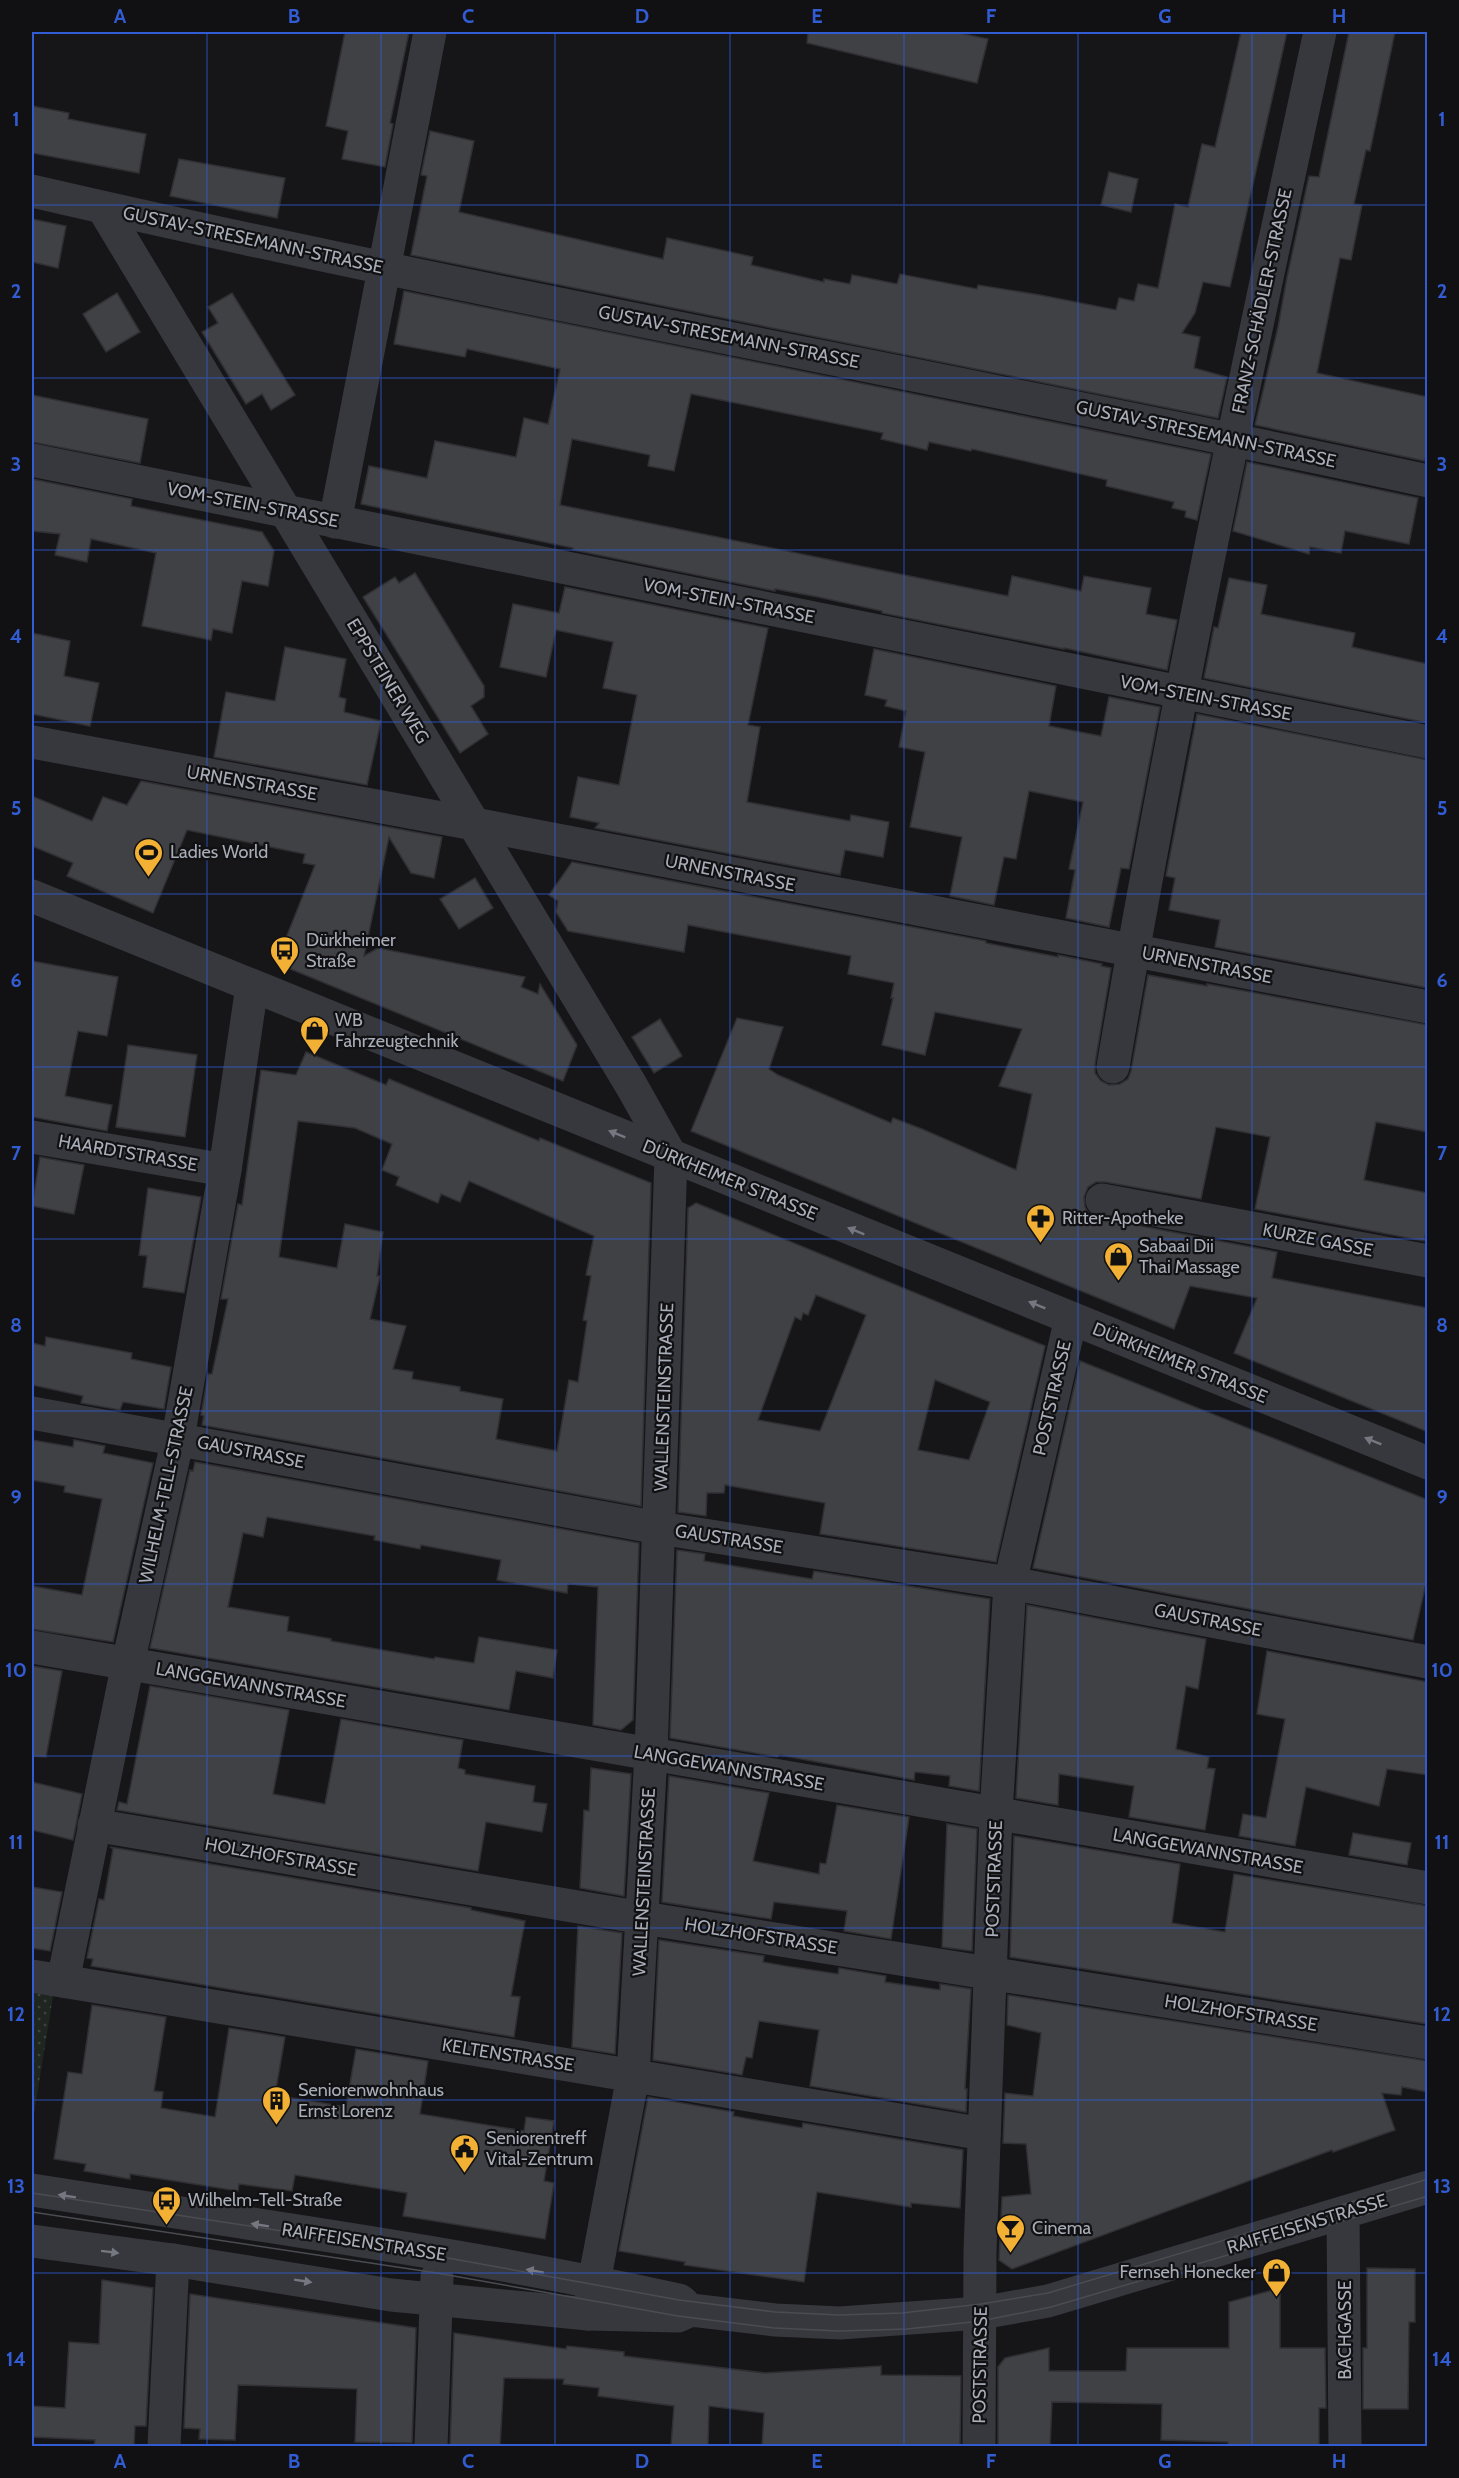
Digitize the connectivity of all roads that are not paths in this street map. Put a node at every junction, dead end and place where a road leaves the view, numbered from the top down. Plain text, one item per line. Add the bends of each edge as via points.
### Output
1 (430, 32) edge
2 (1320, 32) edge
3 (32, 191) edge
4 (103, 208) junction
5 (383, 267) junction
6 (1232, 438) junction
7 (32, 460) edge
8 (1428, 481) edge
9 (286, 512) junction
10 (335, 522) junction
11 (1181, 693) junction
12 (32, 742) edge
13 (1428, 742) edge
14 (474, 824) junction
15 (32, 896) edge
16 (1132, 951) junction
17 (252, 986) junction
18 (1428, 1007) edge
19 (1113, 1067) dead end
20 (32, 1137) edge
21 (671, 1156) junction
22 (225, 1170) junction
23 (1102, 1200) dead end
24 (1428, 1261) edge
25 (1071, 1318) junction
26 (32, 1413) edge
27 (178, 1438) junction
28 (1428, 1463) edge
29 (659, 1528) junction
30 (1010, 1582) junction
31 (32, 1647) edge
32 (1428, 1662) edge
33 (128, 1663) junction
34 (651, 1755) junction
35 (996, 1814) junction
36 (94, 1825) junction
37 (1428, 1888) edge
38 (643, 1918) junction
39 (991, 1973) junction
40 (32, 1976) edge
41 (63, 1981) junction
42 (1428, 2043) edge
43 (633, 2076) junction
44 (984, 2134) junction
45 (1428, 2187) edge
46 (32, 2190) edge
47 (1343, 2213) junction
48 (32, 2241) edge
49 (438, 2254) junction
50 (173, 2260) junction
51 (593, 2282) junction
52 (435, 2299) junction
53 (691, 2310) junction
54 (588, 2313) junction
55 (981, 2313) junction
56 (164, 2446) edge
57 (430, 2446) edge
58 (979, 2446) edge
59 (1345, 2446) edge

1 - 5 street
2 - 6 street, FRANZ-SCHÄDLER-STRASSE
3 - 4 street, GUSTAV-STRESEMANN-STRASSE
4 - 5 street, GUSTAV-STRESEMANN-STRASSE
4 - 9 street, EPPSTEINER WEG
5 - 6 street, GUSTAV-STRESEMANN-STRASSE
5 - 10 street
6 - 8 street, GUSTAV-STRESEMANN-STRASSE
6 - 11 street, FRANZ-SCHÄDLER-STRASSE
7 - 9 street, VOM-STEIN-STRASSE
9 - 10 street, VOM-STEIN-STRASSE
9 - 14 street, EPPSTEINER WEG
10 - 11 street, VOM-STEIN-STRASSE
11 - 13 street, VOM-STEIN-STRASSE
11 - 16 street, FRANZ-SCHÄDLER-STRASSE
12 - 14 street, URNENSTRASSE
14 - 16 street, URNENSTRASSE
14 - 21 street, EPPSTEINER WEG
15 - 17 street, DÜRKHEIMER STRASSE
16 - 18 street, URNENSTRASSE
16 - 19 street, FRANZ-SCHÄDLER-STRASSE
21 -> 17 street, DÜRKHEIMER STRASSE
17 - 22 street, WILHELM-TELL-STRASSE
20 - 22 street, HAARDTSTRASSE
25 -> 21 street, DÜRKHEIMER STRASSE
21 - 29 street, WALLENSTEINSTRASSE
22 - 27 street, WILHELM-TELL-STRASSE
23 - 24 street, KURZE GASSE
28 -> 25 street, DÜRKHEIMER STRASSE
25 - 30 street, POSTSTRASSE
26 - 27 street, GAUSTRASSE
27 - 29 street, GAUSTRASSE
27 - 33 street, WILHELM-TELL-STRASSE
29 - 30 street, GAUSTRASSE
29 - 34 street, WALLENSTEINSTRASSE
30 - 32 street, GAUSTRASSE
30 - 35 street, POSTSTRASSE
31 - 33 street, LANGGEWANNSTRASSE
33 - 34 street, LANGGEWANNSTRASSE
33 - 36 street, WILHELM-TELL-STRASSE
34 - 35 street, LANGGEWANNSTRASSE
34 - 38 street, WALLENSTEINSTRASSE
35 - 37 street, LANGGEWANNSTRASSE
35 - 39 street, POSTSTRASSE
36 - 38 street, HOLZHOFSTRASSE
36 - 41 street, WILHELM-TELL-STRASSE
38 - 39 street, HOLZHOFSTRASSE
38 - 43 street, WALLENSTEINSTRASSE
39 - 42 street, HOLZHOFSTRASSE
39 - 44 street, POSTSTRASSE
40 - 41 street, KELTENSTRASSE
41 - 43 street, KELTENSTRASSE
43 - 44 street, KELTENSTRASSE
43 - 51 street, WALLENSTEINSTRASSE
44 - 55 street, POSTSTRASSE
45 - 47 street, RAIFFEISENSTRASSE
49 -> 46 street, RAIFFEISENSTRASSE
47 - 55 street, RAIFFEISENSTRASSE via 1048,2301
47 - 59 street, BACHGASSE
48 -> 50 street, RAIFFEISENSTRASSE
51 -> 49 street, RAIFFEISENSTRASSE
49 - 52 street
50 -> 52 street, RAIFFEISENSTRASSE
50 - 56 street
51 - 53 street, RAIFFEISENSTRASSE via 679,2301
51 - 54 street, WALLENSTEINSTRASSE
52 - 54 street, RAIFFEISENSTRASSE
52 - 57 street
53 - 54 street, RAIFFEISENSTRASSE via 678,2316
53 - 55 street, RAIFFEISENSTRASSE via 840,2323
55 - 58 street, POSTSTRASSE

